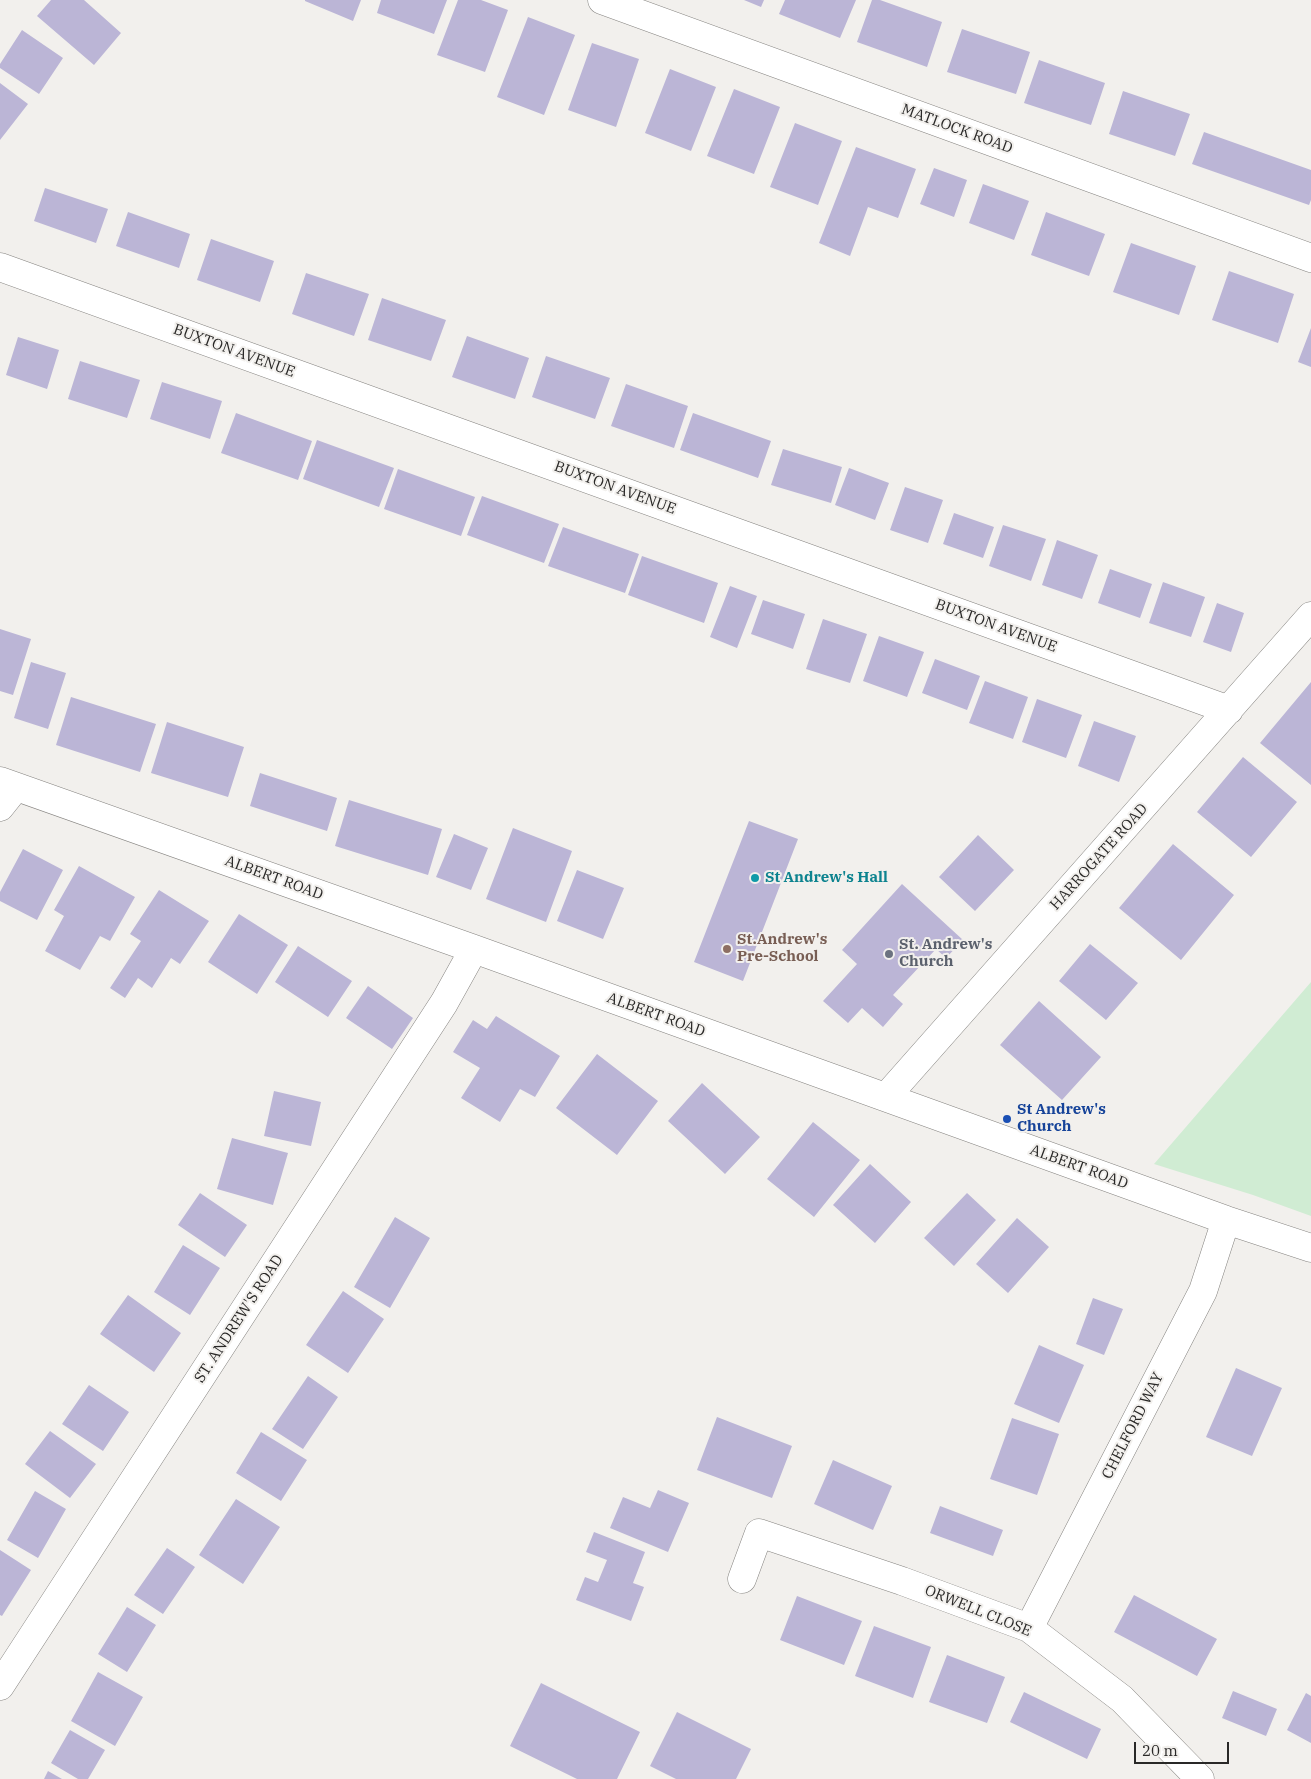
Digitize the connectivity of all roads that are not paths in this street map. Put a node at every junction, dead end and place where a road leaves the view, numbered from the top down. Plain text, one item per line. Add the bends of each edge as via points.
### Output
1 (602, 0) edge
2 (1311, 258) edge
3 (0, 267) edge
4 (1311, 616) edge
5 (1229, 710) junction
6 (5, 792) edge
7 (474, 949) junction
8 (886, 1097) junction
9 (1226, 1220) junction
10 (1311, 1248) edge
11 (742, 1579) dead end
12 (1029, 1628) junction
13 (0, 1686) edge
14 (1200, 1779) edge

1 - 2 street, MATLOCK ROAD
3 - 5 street, BUXTON AVENUE
4 - 5 street, HARROGATE ROAD
5 - 8 street, HARROGATE ROAD
6 - 7 street, ALBERT ROAD
7 - 8 street, ALBERT ROAD
7 - 13 street, ST. ANDREW'S ROAD via 444,1003
8 - 9 street, ALBERT ROAD
9 - 10 street, ALBERT ROAD
9 - 12 street, CHELFORD WAY via 1203,1290
11 - 12 street, ORWELL CLOSE via 759,1532
12 - 14 street, ORWELL CLOSE via 1122,1699

